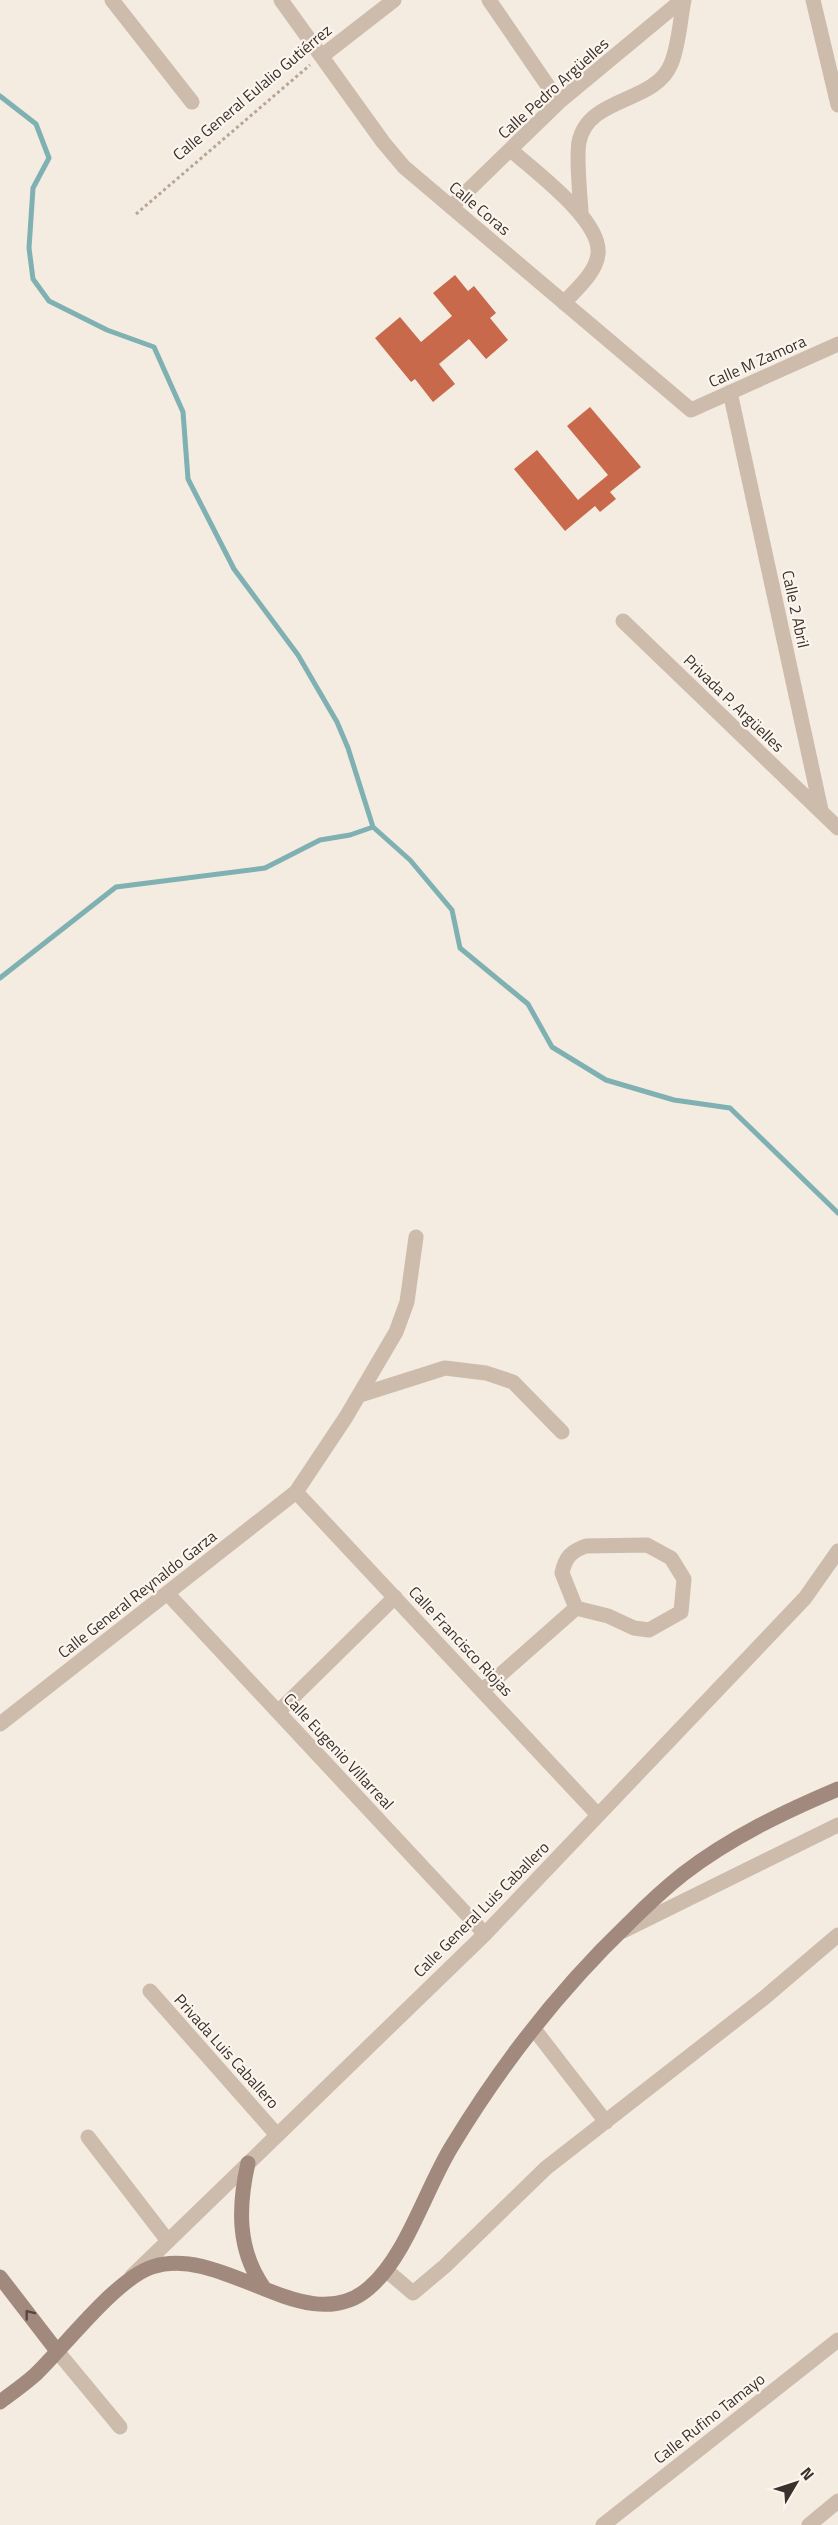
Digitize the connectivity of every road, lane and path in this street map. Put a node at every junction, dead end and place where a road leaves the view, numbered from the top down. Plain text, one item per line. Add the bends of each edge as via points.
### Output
1 (112, 0) edge
2 (281, 0) edge
3 (394, 0) edge
4 (489, 0) edge
5 (813, 0) edge
6 (676, 2) edge
7 (322, 56) junction
8 (192, 102) dead end
9 (559, 102) junction
10 (838, 102) edge
11 (511, 150) junction
12 (451, 207) junction
13 (581, 212) junction
14 (136, 214) dead end
15 (564, 303) junction
16 (838, 344) edge
17 (730, 392) junction
18 (691, 410) joint
19 (623, 621) dead end
20 (821, 810) junction
21 (838, 828) edge
22 (416, 1237) dead end
23 (360, 1395) junction
24 (562, 1432) dead end
25 (296, 1492) junction
26 (838, 1551) edge
27 (167, 1593) junction
28 (395, 1597) junction
29 (576, 1608) junction
30 (483, 1690) junction
31 (278, 1712) junction
32 (0, 1724) edge
33 (838, 1789) edge
34 (598, 1815) junction
35 (838, 1825) edge
36 (620, 1932) junction
37 (485, 1934) junction
38 (838, 1935) edge
39 (150, 1991) dead end
40 (534, 2030) junction
41 (606, 2122) junction
42 (277, 2135) junction
43 (88, 2137) dead end
44 (248, 2163) junction
45 (168, 2241) junction
46 (386, 2270) junction
47 (132, 2276) junction
48 (0, 2277) edge
49 (264, 2288) junction
50 (838, 2340) edge
51 (57, 2350) junction
52 (0, 2402) edge
53 (120, 2427) dead end
54 (838, 2501) edge
55 (621, 2520) edge
56 (603, 2525) edge
57 (808, 2525) edge

1 - 8 street
2 - 7 street, Calle Coras
3 - 7 street, Calle General Eulalio Gutiérrez
4 - 9 street
5 - 10 street
6 - 9 street, Calle Pedro Argüelles
6 - 13 street via 671,65 653,87 607,108 586,128 579,142
7 - 12 street, Calle Coras via 404,167
7 - 14 path, Calle General Eulalio Gutiérrez
9 - 11 street, Calle Pedro Argüelles
11 - 12 street, Calle Pedro Argüelles
11 - 13 street
12 - 15 street, Calle Coras
13 - 15 street via 592,231 598,254 593,270
15 - 18 street, Calle Coras
16 - 17 street, Calle M Zamora
17 - 18 street, Calle M Zamora
17 - 20 street, Calle 2 Abril
19 - 20 street, Privada P. Argüelles
20 - 21 street
22 - 23 street, Calle General Reynaldo Garza via 407,1302 396,1332
23 - 24 street via 445,1368 486,1373 513,1382
23 - 25 street, Calle General Reynaldo Garza
25 - 27 street, Calle General Reynaldo Garza
25 - 28 street, Calle Francisco Riojas
26 - 34 street, Calle General Luis Caballero via 806,1598
27 - 31 street, Calle Eugenio Villarreal
27 - 32 street, Calle General Reynaldo Garza
28 - 30 street, Calle Francisco Riojas
28 - 31 street
29 - 29 street via 649,1630 681,1612 684,1579 671,1558 647,1545 586,1546 567,1556 562,1574
29 - 30 street
30 - 34 street, Calle Francisco Riojas
31 - 37 street, Calle Eugenio Villarreal
33 - 36 main road via 757,1826 714,1852 683,1874
34 - 37 street, Calle General Luis Caballero
35 - 36 street
36 - 40 main road via 562,1992
37 - 42 street, Calle General Luis Caballero
38 - 41 street
39 - 42 street, Privada Luis Caballero
40 - 41 street
40 - 46 main road via 450,2149
41 - 46 street via 546,2168 413,2292
42 - 44 street, Calle General Luis Caballero
43 - 45 street
44 - 45 street, Calle General Luis Caballero
44 - 49 main road via 243,2187 243,2242 250,2265
45 - 47 street, Calle General Luis Caballero
46 - 49 main road via 369,2289 331,2303 305,2303
47 - 49 main road via 154,2266 178,2262 200,2265
47 - 51 main road
51 -> 48 main road
50 - 55 street, Calle Rufino Tamayo
51 - 52 main road via 35,2375
51 - 53 street
54 - 57 street
55 - 56 street, Calle Rufino Tamayo

